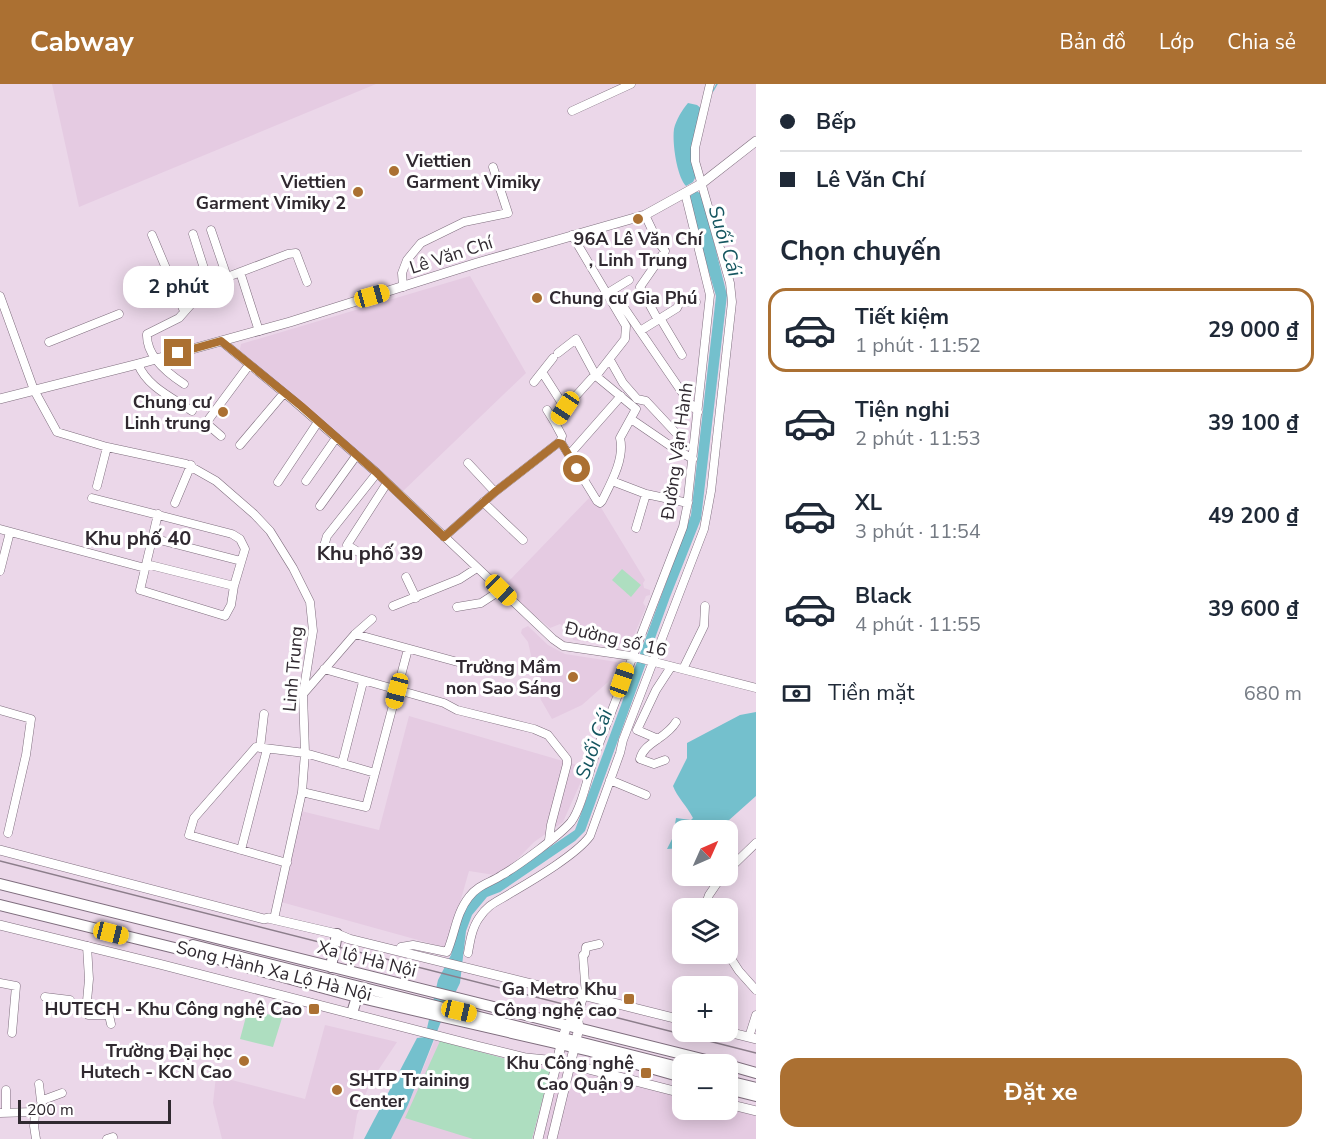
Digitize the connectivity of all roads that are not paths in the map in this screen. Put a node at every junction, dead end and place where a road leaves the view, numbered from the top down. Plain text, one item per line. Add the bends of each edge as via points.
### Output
1 (631, 84) edge
2 (710, 84) edge
3 (572, 111) dead end
4 (754, 146) edge
5 (493, 167) dead end
6 (701, 184) junction
7 (685, 193) junction
8 (645, 215) junction
9 (211, 230) dead end
10 (193, 234) dead end
11 (152, 235) dead end
12 (572, 235) junction
13 (240, 272) junction
14 (227, 277) junction
15 (629, 280) dead end
16 (307, 282) dead end
17 (209, 284) junction
18 (403, 287) junction
19 (608, 292) junction
20 (0, 297) edge
21 (696, 302) dead end
22 (184, 311) junction
23 (119, 314) dead end
24 (659, 319) junction
25 (259, 331) junction
26 (640, 331) junction
27 (221, 341) junction
28 (49, 342) dead end
29 (682, 355) dead end
30 (156, 359) junction
31 (610, 360) junction
32 (138, 364) junction
33 (249, 365) junction
34 (542, 372) junction
35 (596, 376) junction
36 (534, 382) dead end
37 (184, 384) dead end
38 (34, 390) junction
39 (284, 393) junction
40 (621, 396) junction
41 (0, 399) edge
42 (565, 408) junction
43 (547, 410) dead end
44 (192, 411) dead end
45 (698, 412) junction
46 (631, 419) junction
47 (318, 422) junction
48 (555, 423) junction
49 (675, 432) dead end
50 (221, 436) dead end
51 (336, 438) junction
52 (560, 443) junction
53 (240, 445) dead end
54 (107, 447) junction
55 (569, 455) junction
56 (356, 456) junction
57 (693, 459) junction
58 (468, 463) dead end
59 (191, 465) junction
60 (377, 473) junction
61 (306, 481) dead end
62 (612, 481) junction
63 (278, 482) dead end
64 (387, 483) junction
65 (97, 486) dead end
66 (495, 492) junction
67 (646, 494) junction
68 (92, 498) dead end
69 (483, 502) junction
70 (175, 503) dead end
71 (688, 503) junction
72 (320, 506) dead end
73 (158, 514) junction
74 (636, 528) dead end
75 (0, 529) edge
76 (10, 532) junction
77 (444, 537) junction
78 (152, 538) junction
79 (523, 540) dead end
80 (365, 555) dead end
81 (321, 556) dead end
82 (241, 561) junction
83 (146, 566) junction
84 (477, 568) junction
85 (0, 571) edge
86 (406, 577) dead end
87 (234, 586) junction
88 (501, 590) junction
89 (416, 598) junction
90 (393, 606) dead end
91 (705, 606) dead end
92 (457, 607) dead end
93 (372, 619) dead end
94 (355, 634) junction
95 (408, 649) junction
96 (633, 657) junction
97 (651, 663) junction
98 (465, 664) dead end
99 (670, 667) junction
100 (324, 669) junction
101 (683, 669) junction
102 (363, 681) junction
103 (756, 688) edge
104 (397, 691) junction
105 (303, 694) junction
106 (0, 710) edge
107 (264, 714) dead end
108 (676, 722) dead end
109 (658, 739) junction
110 (263, 748) junction
111 (305, 753) junction
112 (665, 760) dead end
113 (342, 764) junction
114 (375, 773) junction
115 (610, 780) junction
116 (302, 792) junction
117 (646, 795) dead end
118 (8, 833) dead end
119 (549, 840) junction
120 (756, 843) edge
121 (0, 844) edge
122 (241, 849) junction
123 (0, 850) edge
124 (738, 860) edge
125 (287, 863) junction
126 (0, 882) edge
127 (0, 898) edge
128 (0, 905) edge
129 (271, 918) junction
130 (0, 919) edge
131 (0, 925) edge
132 (342, 935) junction
133 (599, 944) dead end
134 (87, 946) junction
135 (401, 947) junction
136 (468, 953) dead end
137 (434, 958) junction
138 (332, 964) junction
139 (734, 964) edge
140 (0, 982) edge
141 (756, 990) edge
142 (581, 995) junction
143 (45, 997) dead end
144 (70, 1000) dead end
145 (415, 1005) junction
146 (354, 1006) junction
147 (482, 1011) junction
148 (756, 1015) edge
149 (672, 1018) edge
150 (575, 1022) junction
151 (111, 1024) dead end
152 (536, 1030) junction
153 (12, 1033) dead end
154 (752, 1038) edge
155 (548, 1041) junction
156 (562, 1041) junction
157 (575, 1044) junction
158 (688, 1054) edge
159 (557, 1061) junction
160 (571, 1064) junction
161 (672, 1066) edge
162 (738, 1068) edge
163 (756, 1073) edge
164 (672, 1074) edge
165 (39, 1084) dead end
166 (738, 1084) edge
167 (744, 1085) junction
168 (738, 1086) edge
169 (756, 1088) edge
170 (6, 1090) dead end
171 (672, 1090) edge
172 (738, 1091) edge
173 (62, 1093) dead end
174 (756, 1096) edge
175 (41, 1101) junction
176 (738, 1106) edge
177 (756, 1111) edge
178 (3, 1112) edge
179 (34, 1113) junction
180 (36, 1139) edge
181 (536, 1139) edge
182 (554, 1139) edge

1 - 3 street
2 - 6 street, Đường Vận Hành via 695,148
4 - 6 main road, Lê Văn Chí
5 - 18 street via 508,213 464,222 421,243 407,260 402,273
6 - 7 main road, Lê Văn Chí
6 - 97 street, Đường Vận Hành via 732,302 720,424 704,529
7 - 8 main road, Lê Văn Chí
7 - 45 street, Đường Vận Hành via 710,296
8 - 12 main road, Lê Văn Chí
8 - 24 street via 665,251 640,286
9 - 14 street
10 - 17 street
11 - 22 street
12 - 18 main road, Lê Văn Chí
12 - 19 street
13 - 14 street
13 - 16 street via 296,253
13 - 25 street
14 - 17 street
15 - 19 street
17 - 22 street
18 - 25 main road, Lê Văn Chí
19 - 26 street via 614,293
19 - 31 street via 627,333
20 - 38 street, Linh Trung
21 - 24 street via 680,302
22 - 30 street via 179,318 146,334
23 - 28 street
24 - 26 street
24 - 29 street
25 - 27 main road, Lê Văn Chí
26 - 45 street
27 - 30 main road, Lê Văn Chí
27 - 33 street, Đường số 16
30 - 32 main road, Lê Văn Chí
30 - 37 street via 166,372
31 - 35 street
31 - 49 street via 638,399 646,401
32 - 38 main road, Lê Văn Chí
32 - 44 street via 148,382
33 - 39 street, Đường số 16
33 - 50 street via 206,423
34 - 35 street via 576,339
34 - 36 street
34 - 42 street
35 - 40 street
35 - 42 street
38 - 41 main road, Lê Văn Chí
38 - 54 street, Linh Trung via 57,432
39 - 47 street, Đường số 16
39 - 53 street
40 - 46 street via 636,409
40 - 55 street
42 - 48 street
43 - 48 street
45 - 57 street, Đường Vận Hành
46 - 57 street
46 - 62 street via 620,438 622,446
47 - 51 street, Đường số 16
47 - 63 street
48 - 52 street via 562,436
51 - 56 street, Đường số 16
51 - 61 street
52 - 55 street
52 - 66 street
54 - 59 street, Linh Trung
54 - 65 street
55 - 62 street via 599,502
56 - 60 street, Đường số 16
56 - 72 street
57 - 71 street, Đường Vận Hành
58 - 66 street
59 - 70 street
59 - 105 street, Linh Trung via 216,481 263,523 305,591 313,620
60 - 64 street, Đường số 16
60 - 81 street via 327,536
62 - 67 street
64 - 77 street, Đường số 16
64 - 80 street via 347,545
66 - 69 street
67 - 71 street
67 - 74 street
68 - 73 street
69 - 77 street
69 - 79 street
71 - 96 street, Đường Vận Hành via 683,528
73 - 78 street
73 - 82 street via 232,534 245,549
75 - 76 street
76 - 83 street
76 - 85 street
77 - 84 street, Đường số 16
78 - 82 street
78 - 83 street
82 - 87 street
83 - 87 street
83 - 87 street via 140,590 225,616
84 - 88 street, Đường số 16
84 - 89 street
86 - 89 street
88 - 92 street via 481,603
88 - 96 street, Đường số 16 via 563,646
89 - 90 street
91 - 101 street via 704,626
93 - 94 street
94 - 95 street
94 - 100 street
95 - 98 street
95 - 104 street
96 - 97 street, Đường số 16
96 - 119 street, Đường Vận Hành via 574,816
97 - 99 street, Đường số 16
97 - 115 street, Đường Vận Hành
99 - 101 street, Đường số 16
99 - 109 street via 637,730
100 - 102 street
100 - 105 street
101 - 103 street, Đường số 16
102 - 104 street
102 - 113 street
104 - 114 street
104 - 119 street via 534,729 551,738 567,764
105 - 111 street, Linh Trung
106 - 118 street via 31,719
107 - 110 street
108 - 109 street via 670,732
109 - 112 street via 643,750 640,759 654,764
110 - 111 street
110 - 122 street
110 - 122 street via 256,747 194,818 189,835
111 - 113 street
111 - 116 street, Linh Trung
113 - 114 street
114 - 116 street via 366,807
115 - 117 street
115 - 136 street, Đường Vận Hành via 586,840 509,895 490,904 475,926
116 - 125 street, Linh Trung
119 - 135 street, Đường Vận Hành via 506,873 474,891 459,914 447,952 413,945
120 - 124 street
121 - 129 main road
122 - 125 street
123 - 129 main road
125 - 129 street, Linh Trung
126 - 138 highway, Xa lộ Hà Nội
127 - 145 highway, Xa lộ Hà Nội
128 - 146 highway, Xa lộ Hà Nội via 199,954
129 - 132 main road
130 - 146 main road, Song Hành Xa Lộ Hà Nội
131 - 134 main road, Song Hành Xa Lộ Hà Nội
132 - 135 main road
132 - 137 main road
132 - 138 highway
133 - 142 street via 586,947 583,955
134 - 146 main road, Song Hành Xa Lộ Hà Nội
134 - 151 street via 86,1012 109,1015
135 - 137 main road
137 - 142 main road
138 - 147 highway, Xa lộ Hà Nội via 420,986
139 - 141 street
140 - 153 street via 16,986
142 - 149 main road
142 - 150 main road
143 - 144 street
145 - 146 highway, Xa lộ Hà Nội
145 - 147 highway, Xa lộ Hà Nội
146 - 159 main road, Song Hành Xa Lộ Hà Nội via 416,1028
147 - 150 highway, Xa lộ Hà Nội
147 - 152 highway, Xa lộ Hà Nội
147 - 155 highway, Xa lộ Hà Nội
148 - 154 street
150 - 156 main road
150 - 157 main road
150 - 158 highway, Xa lộ Hà Nội
152 - 155 highway
152 - 156 highway, Xa lộ Hà Nội
155 - 156 highway, Xa lộ Hà Nội
156 - 157 highway, Xa lộ Hà Nội
156 - 159 main road
157 - 160 main road
157 - 161 highway, Xa lộ Hà Nội
157 - 164 highway, Xa lộ Hà Nội
159 - 160 main road, Song Hành Xa Lộ Hà Nội
159 - 181 main road
160 - 171 main road, Song Hành Xa Lộ Hà Nội
160 - 182 main road
162 - 163 highway, Xa lộ Hà Nội
165 - 175 street
166 - 167 highway
167 - 168 highway
167 - 169 highway
170 - 178 street
172 - 174 highway
173 - 175 street
175 - 179 street
176 - 177 main road
178 - 179 street
179 - 180 street

